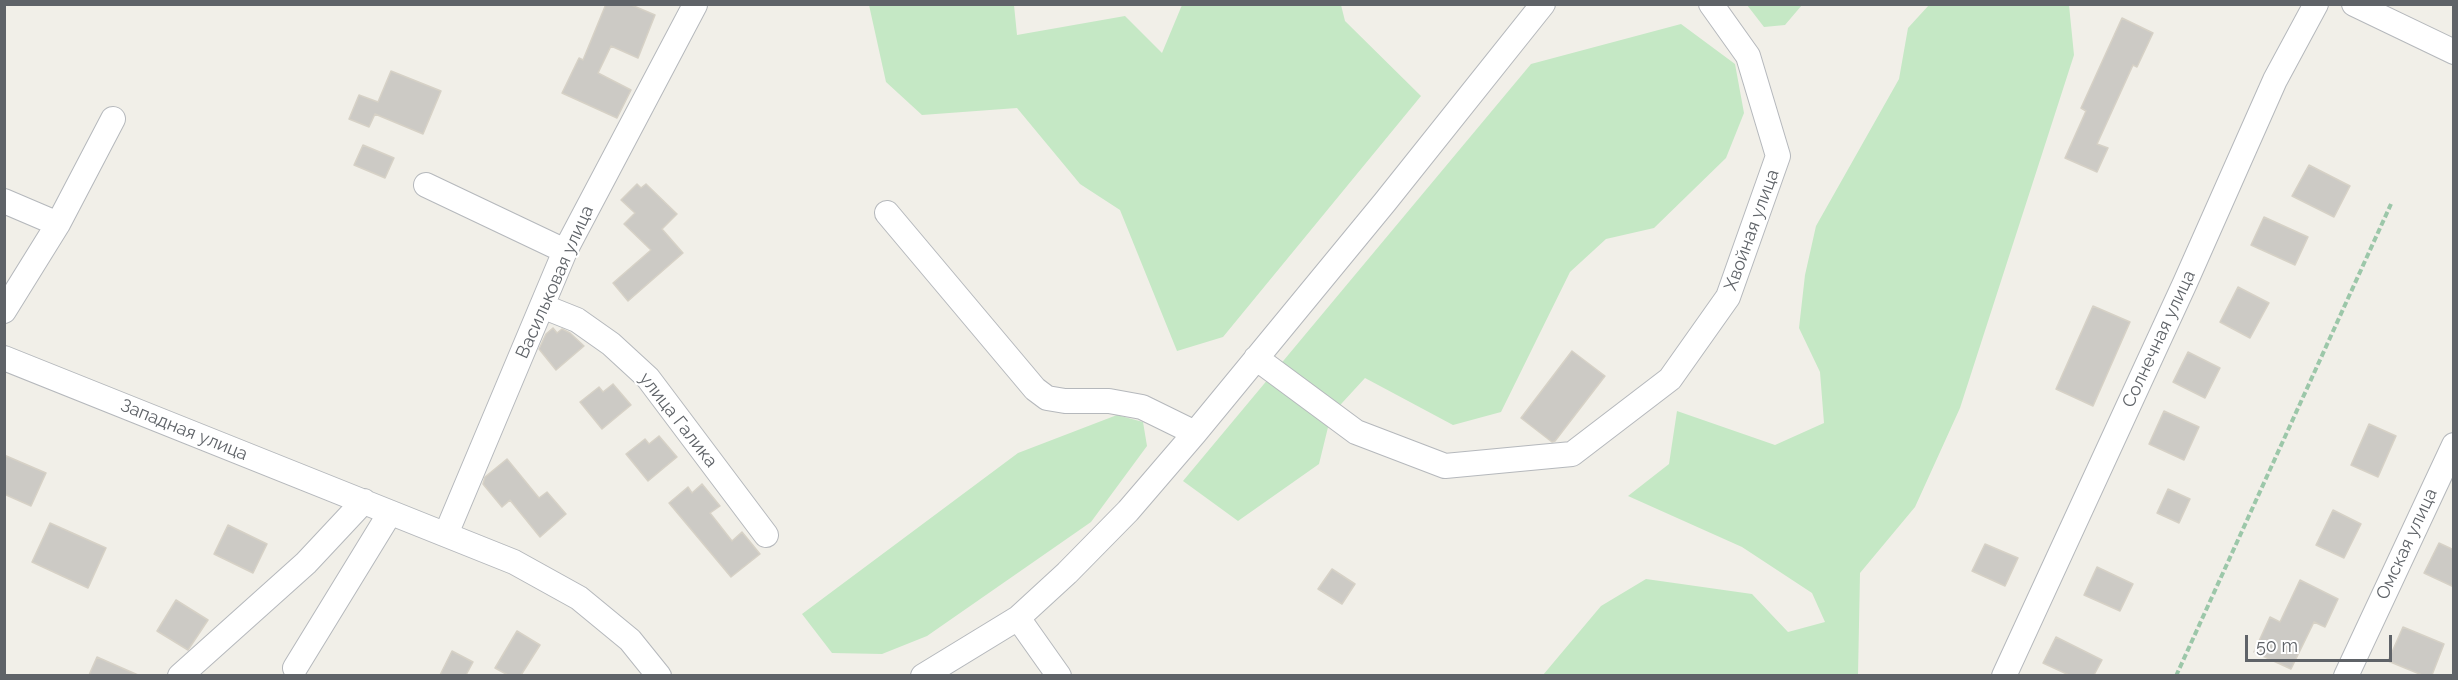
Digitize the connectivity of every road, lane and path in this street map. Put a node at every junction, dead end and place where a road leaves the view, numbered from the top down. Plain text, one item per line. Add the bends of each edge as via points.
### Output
1 (1543, 4) edge
2 (1711, 4) edge
3 (2316, 4) edge
4 (2354, 4) edge
5 (694, 5) edge
6 (2454, 52) edge
7 (113, 119) dead end
8 (426, 184) dead end
9 (4, 201) edge
10 (2391, 204) dead end
11 (887, 213) dead end
12 (58, 224) junction
13 (565, 251) junction
14 (542, 306) junction
15 (4, 311) edge
16 (4, 358) edge
17 (1256, 358) junction
18 (1195, 433) junction
19 (2454, 445) edge
20 (364, 501) junction
21 (390, 513) junction
22 (446, 534) junction
23 (766, 535) dead end
24 (1018, 618) junction
25 (295, 668) dead end
26 (180, 675) edge
27 (659, 675) edge
28 (923, 675) edge
29 (1059, 675) edge
30 (2004, 675) edge
31 (2176, 675) edge
32 (2346, 675) edge

1 - 17 street
2 - 17 street, Хвойная улица via 1748,56 1778,156 1728,297 1662,386 1572,454 1445,466 1356,432
3 - 30 street, Солнечная улица via 2275,80
4 - 6 street
5 - 13 street, Васильковая улица
7 - 12 street
8 - 13 street
9 - 12 street
10 - 31 path
11 - 18 street via 1035,389 1047,398 1142,407
12 - 15 street
13 - 14 street, Васильковая улица
14 - 22 street, Васильковая улица
14 - 23 street, улица Галика via 577,320 648,378
16 - 20 street, Западная улица
17 - 18 street
18 - 24 street via 1105,534
19 - 32 street, Омская улица
20 - 21 street, Западная улица
20 - 26 street via 306,563
21 - 22 street, Западная улица
21 - 25 street
22 - 27 street, Западная улица via 514,562 579,598 630,640
24 - 28 street
24 - 29 street

